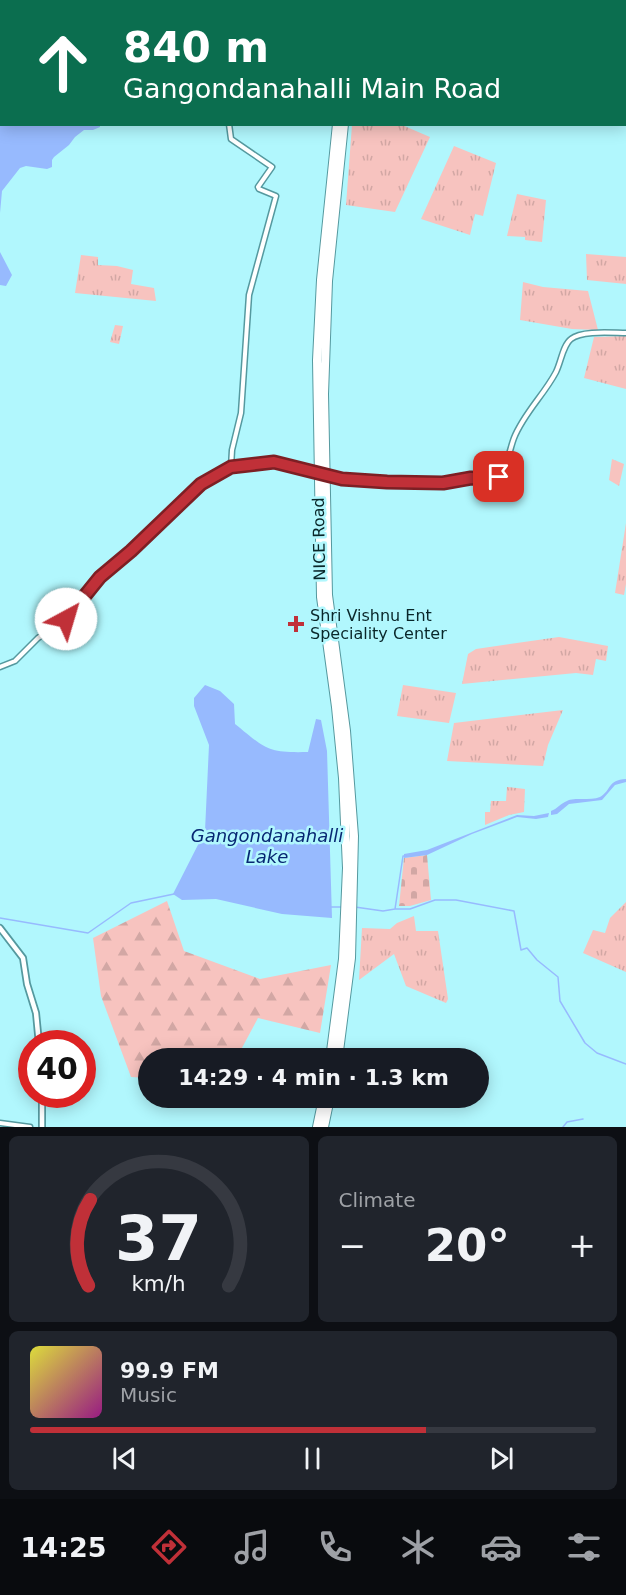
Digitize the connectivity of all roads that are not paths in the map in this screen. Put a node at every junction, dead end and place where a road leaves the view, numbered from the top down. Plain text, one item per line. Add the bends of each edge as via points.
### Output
1 (229, 126) edge
2 (337, 126) edge
3 (344, 126) edge
4 (626, 333) edge
5 (231, 467) junction
6 (0, 667) edge
7 (350, 907) junction
8 (0, 928) edge
9 (38, 1030) edge
10 (332, 1048) edge
11 (340, 1048) edge
12 (42, 1108) edge
13 (320, 1108) edge
14 (328, 1108) edge
15 (0, 1123) edge
16 (30, 1127) edge
17 (42, 1127) edge
18 (317, 1127) edge
19 (324, 1127) edge

1 - 5 street via 231,139 272,167 258,187 276,196 249,295 241,413
2 - 7 highway, NICE Road via 318,309 316,395 321,597 343,778
3 - 7 highway, NICE Road via 327,290 324,394 328,595 344,710 354,836
4 - 5 street, bridge via 587,334 569,340 555,374 523,421 502,473 495,479 432,484 368,482 330,477 274,462
5 - 6 street via 201,484 100,577 66,619 38,638 15,661
7 - 10 highway, NICE Road
7 - 11 highway, NICE Road via 348,989
8 - 9 main road via 22,958
12 - 17 main road
13 - 18 highway
14 - 19 highway
15 - 16 street

